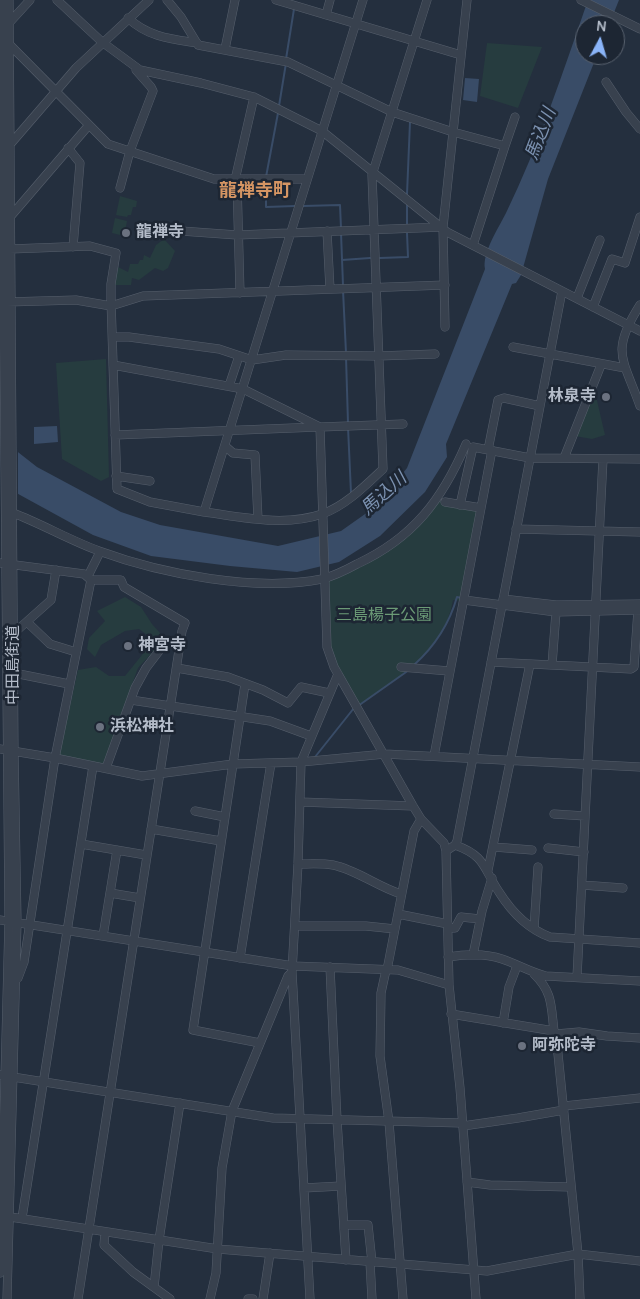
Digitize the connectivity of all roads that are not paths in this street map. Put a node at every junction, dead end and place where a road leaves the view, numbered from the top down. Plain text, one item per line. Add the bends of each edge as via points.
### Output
1 (2, 0) edge
2 (8, 0) edge
3 (30, 0) edge
4 (57, 0) edge
5 (149, 0) edge
6 (167, 0) edge
7 (235, 0) edge
8 (276, 0) edge
9 (330, 0) edge
10 (363, 0) edge
11 (427, 0) edge
12 (467, 0) edge
13 (581, 0) edge
14 (326, 14) junction
15 (128, 18) junction
16 (9, 23) junction
17 (355, 24) junction
18 (640, 29) edge
19 (0, 32) edge
20 (414, 41) junction
21 (102, 42) junction
22 (197, 43) junction
23 (8, 44) junction
24 (225, 49) junction
25 (461, 54) junction
26 (133, 66) junction
27 (606, 82) dead end
28 (336, 85) junction
29 (55, 90) junction
30 (254, 97) junction
31 (392, 112) junction
32 (515, 117) dead end
33 (89, 125) junction
34 (640, 129) edge
35 (322, 131) junction
36 (453, 132) junction
37 (4, 145) edge
38 (505, 146) junction
39 (68, 148) junction
40 (130, 151) junction
41 (373, 171) junction
42 (307, 179) junction
43 (236, 180) junction
44 (120, 188) dead end
45 (10, 217) junction
46 (640, 217) edge
47 (443, 227) junction
48 (166, 230) dead end
49 (373, 230) junction
50 (327, 231) junction
51 (291, 233) junction
52 (237, 235) junction
53 (600, 240) dead end
54 (475, 246) junction
55 (73, 247) junction
56 (4, 249) edge
57 (445, 285) junction
58 (376, 287) junction
59 (330, 288) junction
60 (562, 290) junction
61 (273, 291) junction
62 (240, 293) junction
63 (577, 298) junction
64 (5, 302) edge
65 (640, 305) edge
66 (111, 306) junction
67 (593, 306) junction
68 (628, 324) junction
69 (445, 327) dead end
70 (640, 330) edge
71 (112, 337) junction
72 (513, 348) dead end
73 (435, 354) dead end
74 (550, 354) junction
75 (239, 356) junction
76 (378, 356) junction
77 (252, 360) junction
78 (113, 365) junction
79 (601, 365) junction
80 (2, 368) edge
81 (625, 368) junction
82 (229, 386) junction
83 (243, 389) junction
84 (540, 406) junction
85 (640, 406) edge
86 (2, 417) edge
87 (381, 424) junction
88 (403, 424) dead end
89 (320, 427) junction
90 (230, 430) junction
91 (115, 435) junction
92 (9, 436) junction
93 (466, 444) dead end
94 (225, 446) junction
95 (490, 450) junction
96 (530, 458) junction
97 (564, 458) junction
98 (604, 459) junction
99 (640, 460) edge
100 (116, 476) junction
101 (150, 481) dead end
102 (445, 502) dead end
103 (460, 504) junction
104 (7, 507) edge
105 (481, 508) junction
106 (204, 512) junction
107 (322, 517) junction
108 (258, 519) junction
109 (516, 529) junction
110 (601, 531) junction
111 (640, 532) edge
112 (100, 552) junction
113 (6, 564) edge
114 (56, 570) junction
115 (324, 577) junction
116 (89, 578) junction
117 (464, 600) junction
118 (503, 602) junction
119 (597, 608) junction
120 (639, 608) edge
121 (556, 612) junction
122 (27, 622) junction
123 (14, 633) junction
124 (160, 651) dead end
125 (76, 652) junction
126 (491, 662) junction
127 (530, 664) junction
128 (552, 665) junction
129 (401, 667) dead end
130 (594, 667) junction
131 (177, 668) junction
132 (7, 672) edge
133 (449, 672) junction
134 (338, 674) junction
135 (70, 684) junction
136 (245, 684) junction
137 (6, 687) junction
138 (329, 693) junction
139 (131, 700) junction
140 (0, 702) edge
141 (171, 705) junction
142 (240, 717) junction
143 (311, 736) junction
144 (7, 750) edge
145 (385, 754) junction
146 (434, 756) junction
147 (55, 758) junction
148 (472, 758) junction
149 (511, 760) junction
150 (301, 762) junction
151 (271, 763) junction
152 (233, 764) junction
153 (588, 764) junction
154 (93, 766) junction
155 (640, 767) edge
156 (106, 768) junction
157 (160, 775) junction
158 (300, 802) junction
159 (413, 806) junction
160 (195, 811) dead end
161 (554, 814) dead end
162 (586, 816) junction
163 (224, 817) junction
164 (421, 819) junction
165 (150, 829) junction
166 (221, 841) junction
167 (82, 844) junction
168 (455, 846) junction
169 (494, 847) junction
170 (548, 848) dead end
171 (117, 850) junction
172 (532, 850) dead end
173 (446, 851) junction
174 (584, 852) junction
175 (146, 855) junction
176 (298, 864) junction
177 (538, 867) dead end
178 (488, 870) junction
179 (492, 878) junction
180 (582, 884) junction
181 (623, 888) dead end
182 (110, 893) junction
183 (402, 894) junction
184 (140, 898) junction
185 (398, 914) junction
186 (480, 919) junction
187 (0, 920) edge
188 (13, 922) junction
189 (29, 924) junction
190 (295, 926) junction
191 (448, 926) junction
192 (395, 929) junction
193 (534, 929) junction
194 (67, 930) junction
195 (103, 936) junction
196 (579, 940) junction
197 (133, 941) junction
198 (640, 943) edge
199 (203, 952) junction
200 (473, 955) junction
201 (448, 957) junction
202 (240, 958) junction
203 (517, 966) junction
204 (330, 967) junction
205 (293, 969) junction
206 (387, 970) junction
207 (532, 972) junction
208 (577, 977) junction
209 (640, 981) edge
210 (449, 985) junction
211 (16, 986) junction
212 (452, 1014) junction
213 (503, 1023) junction
214 (555, 1032) junction
215 (640, 1038) edge
216 (260, 1044) junction
217 (6, 1076) edge
218 (44, 1082) junction
219 (109, 1093) junction
220 (640, 1098) edge
221 (180, 1103) junction
222 (564, 1108) junction
223 (232, 1111) junction
224 (300, 1119) junction
225 (337, 1120) junction
226 (389, 1122) junction
227 (463, 1125) junction
228 (2, 1145) edge
229 (467, 1182) junction
230 (341, 1186) junction
231 (570, 1187) junction
232 (304, 1188) junction
233 (4, 1216) edge
234 (22, 1218) junction
235 (344, 1225) junction
236 (89, 1229) junction
237 (104, 1232) junction
238 (158, 1240) junction
239 (218, 1249) junction
240 (270, 1253) junction
241 (578, 1254) junction
242 (308, 1257) junction
243 (346, 1260) junction
244 (640, 1261) edge
245 (371, 1262) junction
246 (400, 1265) junction
247 (473, 1270) junction
248 (0, 1273) edge
249 (154, 1287) junction
250 (212, 1298) edge
251 (7, 1299) edge
252 (78, 1299) edge
253 (170, 1299) edge
254 (248, 1299) edge
255 (253, 1299) edge
256 (263, 1299) edge
257 (310, 1299) edge
258 (372, 1299) edge
259 (403, 1299) edge
260 (476, 1299) edge
261 (580, 1299) edge

1 - 19 street, 中田島街道
2 - 16 street, 中田島街道
3 - 16 street
4 - 21 street
5 - 15 street
6 - 22 street
7 - 24 street
8 - 14 street
9 - 14 street
10 - 17 street
11 - 20 street
12 - 25 street
13 - 18 street
14 - 17 street
15 - 21 street
15 - 22 street via 136,26 158,36
16 - 23 street, 中田島街道
17 - 20 street
17 - 28 street
19 - 37 street, 中田島街道
20 - 25 street
20 - 31 street
21 - 26 street
21 - 29 street
22 - 24 street
23 - 29 street
23 - 37 street, 中田島街道
24 - 28 street via 286,62
25 - 36 street
26 - 30 street via 147,73
26 - 40 street via 153,92
27 - 34 street
28 - 31 street
28 - 35 street
29 - 33 street
29 - 37 street
30 - 35 street
30 - 43 street
31 - 36 street
31 - 41 street
32 - 38 street
33 - 39 street
33 - 40 street via 108,144
35 - 41 street
35 - 42 street
36 - 38 street
36 - 47 street
37 - 45 street, 中田島街道
37 - 56 street, 中田島街道
38 - 54 street
39 - 45 street
39 - 55 street via 80,163
40 - 43 street via 211,179
40 - 44 street
41 - 47 street
41 - 49 street
42 - 43 street
42 - 51 street
43 - 52 street
45 - 56 street, 中田島街道
46 - 67 street via 626,263 612,259
47 - 49 street
47 - 54 street
47 - 57 street
48 - 52 street
49 - 50 street
49 - 58 street
50 - 51 street
50 - 59 street
51 - 52 street
51 - 61 street
52 - 62 street
53 - 63 street
54 - 60 street
55 - 56 street
55 - 66 street via 90,246 116,253
56 - 64 street, 中田島街道
57 - 58 street
57 - 69 street
58 - 59 street
58 - 76 street
59 - 61 street
60 - 63 street
60 - 74 street
61 - 62 street
61 - 77 street
62 - 66 street via 143,296
63 - 67 street
64 - 66 street via 76,300
64 - 80 street, 中田島街道
64 - 92 street, 中田島街道
65 - 68 street
66 - 71 street
67 - 68 street
68 - 70 street
68 - 81 street via 621,343
71 - 75 street via 218,349
71 - 78 street
72 - 74 street
73 - 76 street
74 - 79 street
74 - 84 street
75 - 77 street
75 - 82 street
76 - 77 street via 286,355
76 - 87 street
77 - 83 street
78 - 82 street
78 - 91 street
79 - 81 street
79 - 97 street
80 - 86 street, 中田島街道
81 - 85 street
82 - 83 street
83 - 89 street
83 - 90 street
84 - 95 street via 504,398 498,400
84 - 96 street
86 - 92 street, 中田島街道
87 - 88 street
87 - 89 street
87 - 107 street via 382,469 357,493
89 - 90 street
89 - 107 street
90 - 91 street
90 - 94 street
91 - 100 street
92 - 104 street, 中田島街道
93 - 115 street via 439,496 409,530 370,558
94 - 106 street
94 - 108 street via 234,453 256,455
95 - 96 street
95 - 103 street via 473,447
95 - 105 street
96 - 97 street
96 - 109 street
97 - 98 street
98 - 99 street
98 - 110 street
100 - 101 street
100 - 106 street via 117,489 150,502
102 - 103 street
103 - 105 street
104 - 112 street via 63,537
104 - 113 street, 中田島街道
105 - 117 street
106 - 108 street
107 - 108 street via 279,521
107 - 115 street
109 - 110 street
109 - 118 street
110 - 111 street
110 - 119 street
112 - 115 street via 154,567 223,579 269,583
112 - 116 street
113 - 114 street
113 - 123 street, 中田島街道
113 - 132 street, 中田島街道
114 - 116 street
114 - 122 street via 51,600
115 - 134 street via 328,654
116 - 125 street
116 - 131 street via 121,580 124,587 186,623
117 - 118 street
117 - 133 street
118 - 119 street
118 - 121 street
118 - 126 street
119 - 120 street
119 - 121 street
119 - 130 street
120 - 130 street via 634,667
121 - 128 street
122 - 123 street
122 - 125 street via 50,644
123 - 132 street, 中田島街道
124 - 139 street via 146,668
125 - 135 street
126 - 127 street
126 - 148 street
127 - 128 street
127 - 149 street
128 - 130 street
129 - 133 street
130 - 153 street
131 - 136 street via 223,676
131 - 141 street
132 - 135 street
132 - 137 street, 中田島街道
132 - 144 street, 中田島街道
133 - 146 street
134 - 138 street
134 - 145 street
135 - 147 street
136 - 138 street via 288,703 301,687
136 - 142 street
137 - 140 street
137 - 144 street, 中田島街道
138 - 143 street
139 - 141 street
139 - 156 street
141 - 142 street
141 - 157 street
142 - 143 street via 270,721
142 - 152 street
143 - 150 street
144 - 147 street
144 - 188 street, 中田島街道
145 - 146 street
145 - 150 street
145 - 159 street
146 - 148 street
147 - 154 street
147 - 189 street
148 - 149 street
148 - 168 street
149 - 153 street
149 - 169 street
150 - 151 street
150 - 158 street
151 - 152 street
151 - 202 street
152 - 157 street
152 - 163 street
153 - 155 street
153 - 162 street
154 - 156 street
154 - 167 street
156 - 157 street via 142,776
157 - 165 street
158 - 159 street
158 - 176 street
159 - 164 street
160 - 163 street
161 - 162 street
162 - 174 street
163 - 166 street
164 - 173 street via 444,843
164 - 183 street via 414,831
165 - 166 street
165 - 175 street
166 - 199 street
167 - 171 street
167 - 194 street
168 - 173 street
168 - 178 street via 466,849
169 - 172 street
169 - 178 street
170 - 174 street
171 - 175 street
171 - 182 street
173 - 191 street
174 - 180 street
175 - 184 street
176 - 183 street via 341,867
176 - 190 street
177 - 193 street
178 - 179 street
179 - 186 street
179 - 193 street via 512,910
180 - 181 street
180 - 196 street
182 - 184 street
182 - 195 street
183 - 185 street
184 - 197 street
185 - 191 street
185 - 192 street
186 - 191 street via 461,917 455,928
186 - 200 street
187 - 188 street
188 - 189 street
188 - 211 street, 中田島街道
188 - 217 street, 中田島街道
189 - 194 street
189 - 211 street via 24,962
190 - 192 street
190 - 205 street
191 - 201 street
192 - 206 street
193 - 196 street via 550,937
194 - 195 street
194 - 218 street
195 - 197 street
196 - 198 street
196 - 208 street
197 - 199 street
197 - 219 street
199 - 202 street
199 - 216 street via 192,1030
200 - 201 street
200 - 203 street via 501,959
201 - 210 street
202 - 205 street
203 - 207 street
203 - 213 street via 509,987
204 - 205 street
204 - 206 street
204 - 225 street
205 - 216 street
205 - 224 street
206 - 210 street via 398,970
206 - 226 street via 381,993 380,1056
207 - 208 street
207 - 214 street via 551,998
208 - 209 street
210 - 212 street
211 - 217 street, 中田島街道
212 - 213 street
212 - 227 street
213 - 214 street
214 - 215 street
214 - 222 street
216 - 223 street
217 - 218 street
217 - 228 street, 中田島街道
217 - 233 street, 中田島街道
218 - 219 street
218 - 234 street
219 - 221 street
219 - 236 street
220 - 222 street
221 - 223 street
221 - 238 street
222 - 227 street
222 - 231 street
223 - 224 street
223 - 239 street via 222,1168
224 - 225 street
224 - 232 street
225 - 226 street
225 - 230 street
226 - 227 street
226 - 246 street
227 - 229 street
228 - 233 street, 中田島街道
229 - 231 street via 490,1186
229 - 247 street
230 - 232 street
230 - 235 street
231 - 241 street
232 - 242 street
233 - 234 street
233 - 248 street, 中田島街道
233 - 251 street, 中田島街道
234 - 236 street
235 - 243 street
235 - 245 street via 368,1225
236 - 237 street
236 - 252 street
237 - 238 street
237 - 249 street via 104,1245
238 - 239 street
238 - 249 street
239 - 240 street
239 - 250 street
240 - 242 street
240 - 256 street
241 - 244 street
241 - 247 street via 487,1272
241 - 261 street
242 - 243 street
242 - 257 street
243 - 245 street
245 - 246 street
245 - 258 street
246 - 247 street
246 - 259 street
247 - 260 street
249 - 253 street
254 - 255 street

